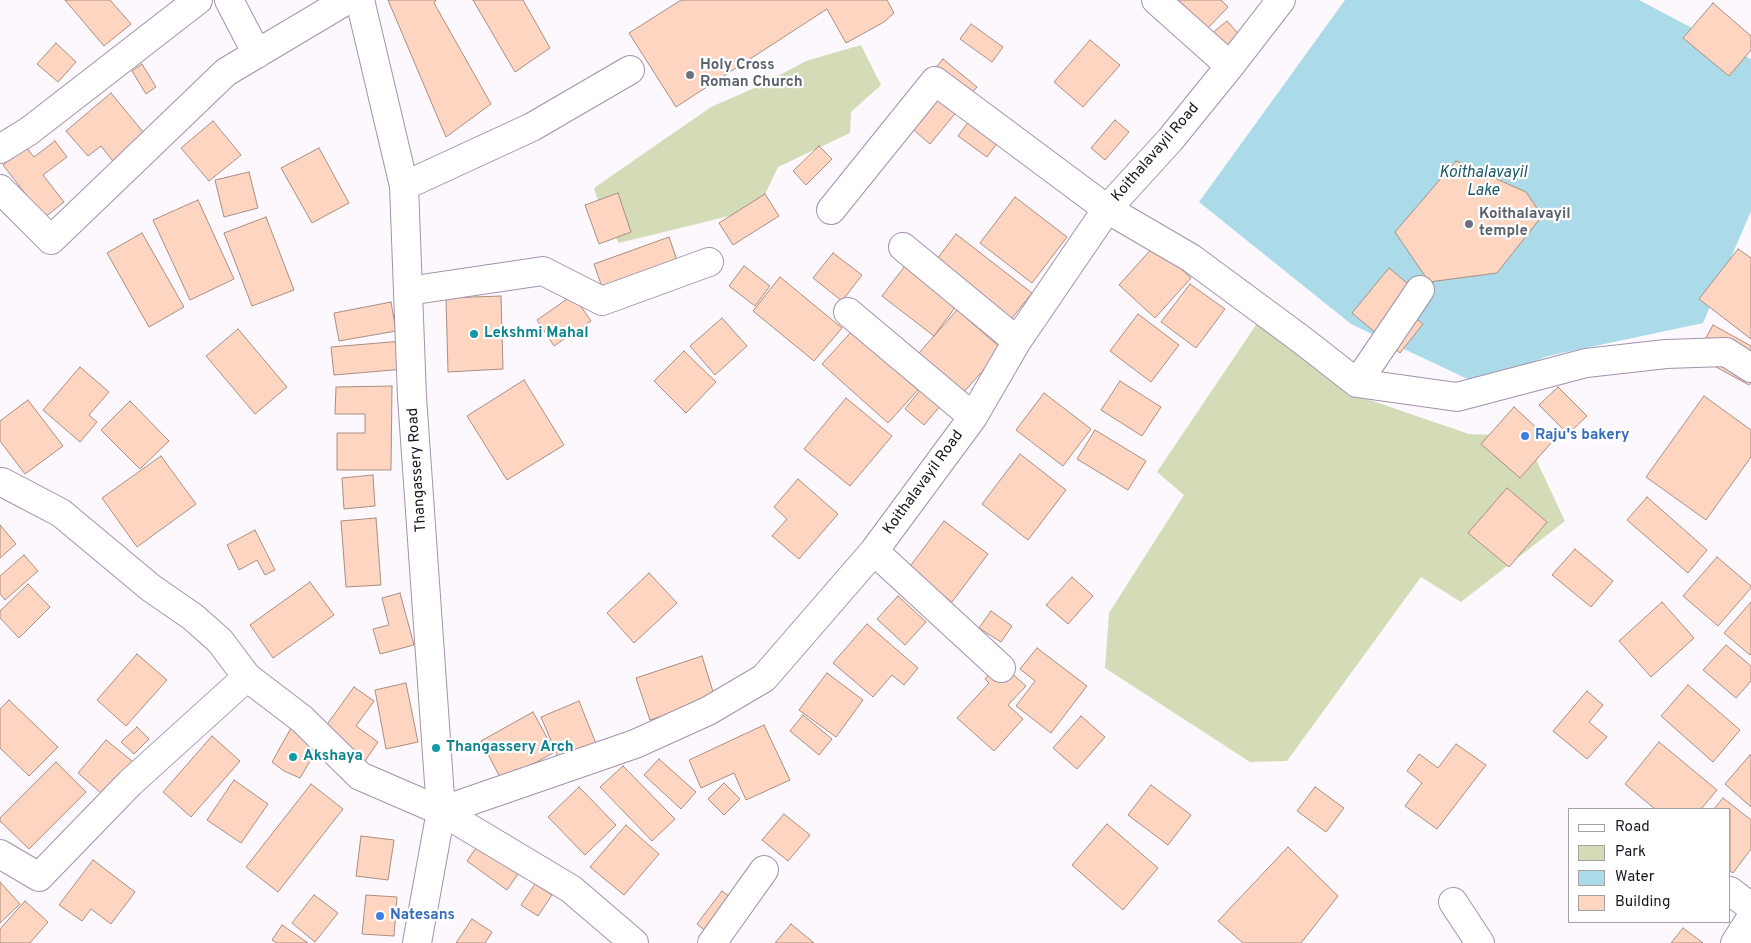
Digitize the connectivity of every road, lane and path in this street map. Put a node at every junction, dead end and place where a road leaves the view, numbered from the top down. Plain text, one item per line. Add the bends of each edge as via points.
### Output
1 (198, 0) edge
2 (229, 0) edge
3 (347, 0) edge
4 (360, 0) edge
5 (1156, 0) edge
6 (1281, 0) edge
7 (258, 54) junction
8 (1230, 66) junction
9 (630, 70) dead end
10 (0, 149) edge
11 (404, 186) junction
12 (0, 189) edge
13 (1107, 209) junction
14 (831, 210) dead end
15 (903, 247) dead end
16 (709, 262) dead end
17 (408, 290) junction
18 (1420, 290) dead end
19 (848, 312) dead end
20 (1017, 342) junction
21 (1751, 368) edge
22 (1357, 383) junction
23 (973, 417) junction
24 (0, 483) edge
25 (874, 551) junction
26 (1001, 668) dead end
27 (246, 677) junction
28 (441, 811) junction
29 (0, 854) edge
30 (764, 870) dead end
31 (1731, 892) edge
32 (1453, 902) dead end
33 (1751, 907) edge
34 (1751, 918) edge
35 (417, 943) edge
36 (634, 943) edge
37 (712, 943) edge
38 (1480, 943) edge
39 (1735, 943) edge

1 - 10 street via 30,131
2 - 7 street
3 - 7 street
4 - 11 street, Thangassery Road
5 - 8 street
6 - 8 street, Koithalavayil Road
7 - 12 street via 226,72 51,240
8 - 13 street, Koithalavayil Road via 1170,140
9 - 11 street via 532,127
11 - 17 street, Thangassery Road
13 - 14 street via 935,82
13 - 20 street, Koithalavayil Road
13 - 22 street via 1191,258
15 - 20 street
16 - 17 street via 602,302 543,271
17 - 28 street, Thangassery Road
18 - 22 street
19 - 23 street
20 - 23 street, Koithalavayil Road
21 - 22 street via 1726,352 1666,354 1586,363 1457,397
23 - 25 street, Koithalavayil Road
24 - 27 street via 61,513 151,588 193,617 220,641
25 - 26 street
25 - 28 street, Koithalavayil Road via 764,678 708,711 635,744
27 - 28 street via 302,719 360,776
27 - 29 street via 130,783 39,877
28 - 35 street, Thangassery Road
28 - 36 street via 571,889
30 - 37 street
31 - 33 street
32 - 38 street
34 - 39 street

